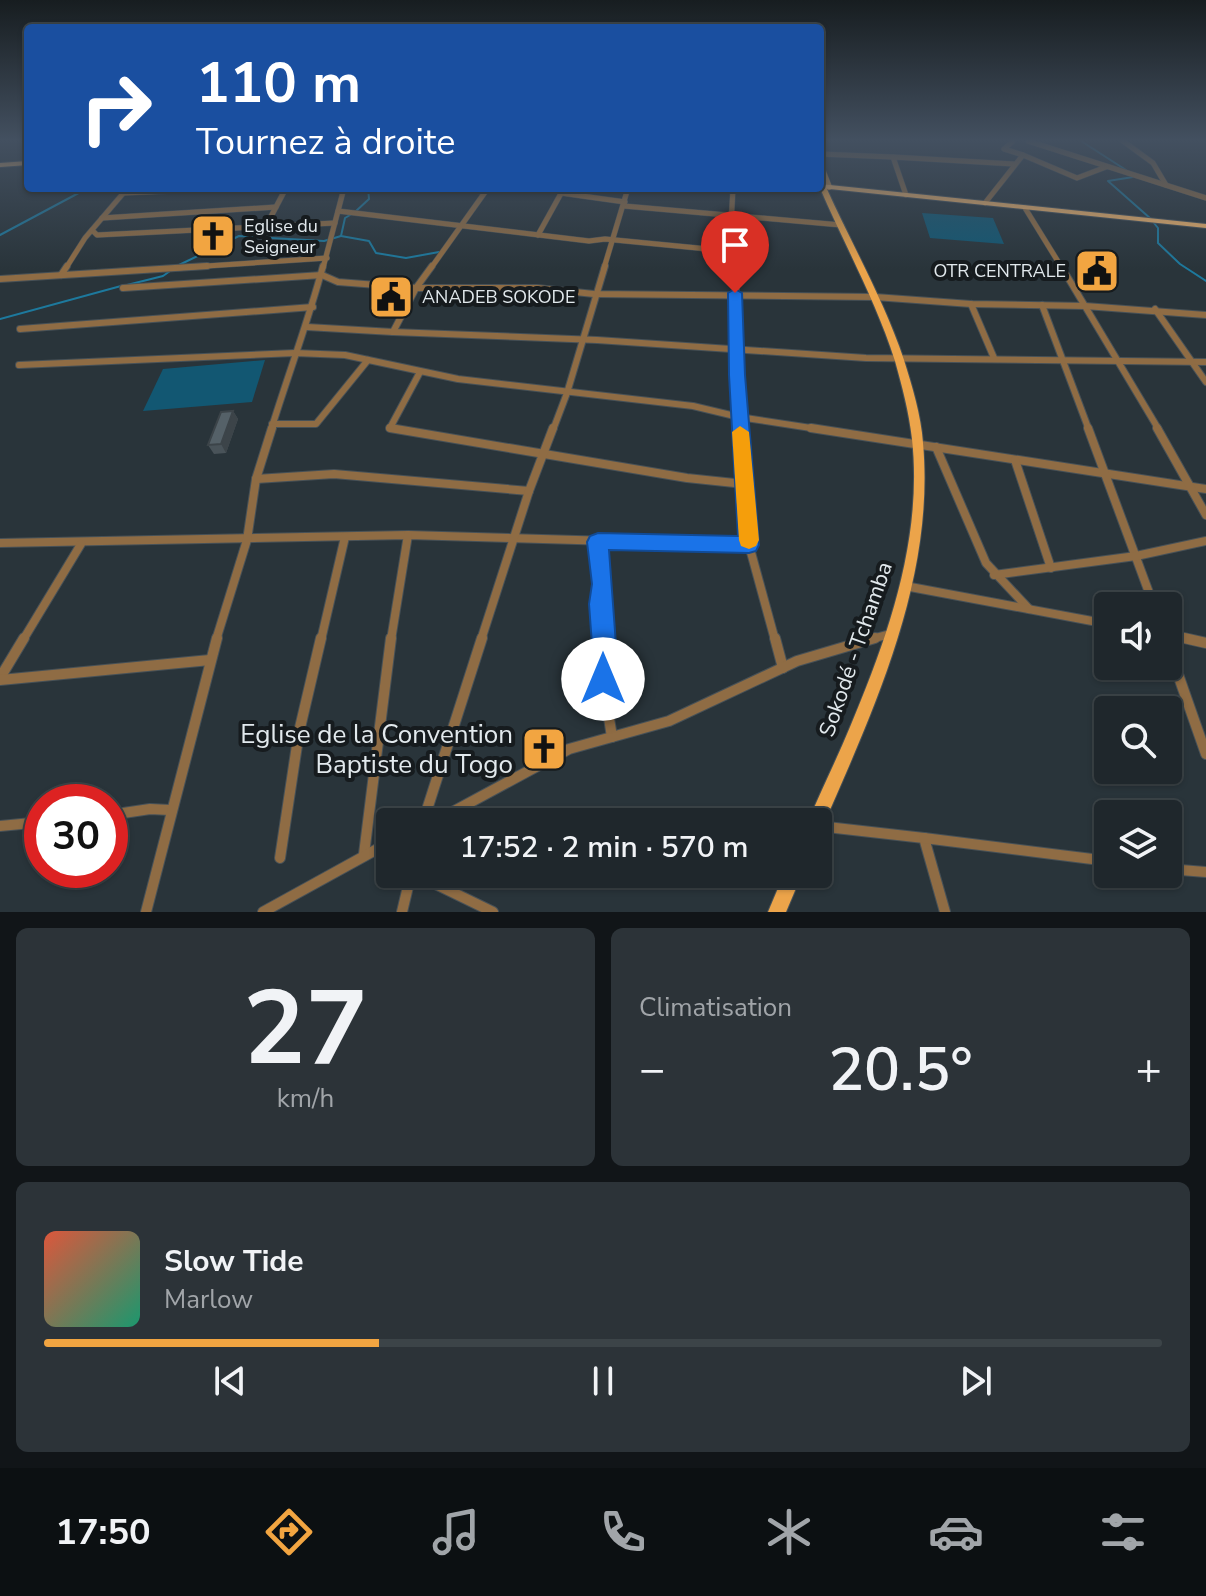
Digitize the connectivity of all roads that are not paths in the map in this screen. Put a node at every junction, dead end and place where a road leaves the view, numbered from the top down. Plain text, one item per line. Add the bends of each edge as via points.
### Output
1 (902, 184) edge
2 (999, 184) edge
3 (1158, 184) edge
4 (1166, 186) joint
5 (824, 187) edge
6 (824, 191) edge
7 (824, 191) edge
8 (124, 192) edge
9 (284, 192) edge
10 (343, 192) edge
11 (484, 192) edge
12 (561, 192) edge
13 (571, 192) edge
14 (627, 192) edge
15 (733, 192) edge
16 (906, 195) junction
17 (1206, 198) edge
18 (985, 203) junction
19 (625, 204) junction
20 (276, 207) junction
21 (1025, 208) junction
22 (338, 211) junction
23 (732, 217) junction
24 (102, 218) junction
25 (335, 223) junction
26 (458, 225) junction
27 (841, 225) junction
28 (266, 226) junction
29 (1206, 226) edge
30 (94, 232) junction
31 (538, 235) junction
32 (612, 240) junction
33 (730, 244) junction
34 (857, 256) junction
35 (327, 258) junction
36 (61, 275) junction
37 (322, 275) junction
38 (0, 279) edge
39 (123, 288) dead end
40 (416, 288) junction
41 (735, 293) junction
42 (594, 294) junction
43 (875, 297) junction
44 (971, 304) junction
45 (1042, 305) junction
46 (1085, 306) junction
47 (313, 307) junction
48 (1155, 309) junction
49 (1206, 315) edge
50 (307, 327) junction
51 (20, 329) dead end
52 (393, 332) junction
53 (581, 341) junction
54 (736, 351) junction
55 (295, 353) junction
56 (898, 357) junction
57 (994, 358) junction
58 (368, 360) junction
59 (1063, 360) junction
60 (1120, 361) junction
61 (1192, 361) junction
62 (1206, 362) edge
63 (19, 365) dead end
64 (420, 372) junction
65 (1206, 382) edge
66 (567, 393) junction
67 (739, 417) junction
68 (272, 424) junction
69 (918, 443) junction
70 (936, 447) junction
71 (542, 453) junction
72 (1015, 460) junction
73 (1105, 474) junction
74 (256, 479) junction
75 (744, 484) junction
76 (1189, 488) junction
77 (1206, 489) edge
78 (529, 491) junction
79 (1206, 515) edge
80 (408, 535) junction
81 (345, 537) junction
82 (513, 537) junction
83 (247, 540) junction
84 (1206, 541) edge
85 (598, 542) junction
86 (0, 543) edge
87 (81, 544) junction
88 (749, 545) junction
89 (1136, 556) junction
90 (1051, 568) junction
91 (994, 575) junction
92 (905, 586) junction
93 (1149, 592) edge
94 (1030, 609) junction
95 (1094, 621) edge
96 (890, 634) junction
97 (1182, 638) edge
98 (1206, 643) edge
99 (210, 660) junction
100 (783, 668) junction
101 (0, 679) edge
102 (1180, 680) edge
103 (612, 737) junction
104 (1206, 754) edge
105 (427, 808) edge
106 (460, 808) edge
107 (824, 808) edge
108 (170, 810) junction
109 (128, 812) edge
110 (24, 824) edge
111 (0, 826) edge
112 (832, 826) edge
113 (924, 838) junction
114 (376, 848) edge
115 (364, 854) junction
116 (280, 858) dead end
117 (1094, 859) edge
118 (1182, 870) edge
119 (1206, 872) edge
120 (409, 888) edge
121 (442, 888) edge
122 (787, 888) edge
123 (146, 912) edge
124 (263, 912) edge
125 (402, 912) edge
126 (493, 912) edge
127 (777, 912) edge
128 (945, 912) edge

1 - 16 street
2 - 18 street
3 - 4 street
4 - 17 street
5 - 16 highway
6 - 27 main road, Sokodé - Tchamba
7 - 34 main road, Sokodé - Tchamba
8 - 24 street
9 - 20 street
10 - 22 street
11 - 26 street
12 - 31 street
13 - 19 street
14 - 19 street
15 - 23 street
16 - 18 highway
18 - 21 highway
19 - 23 street
19 - 32 street
20 - 24 street
20 - 28 street
21 - 29 highway
21 - 46 street
22 - 25 street
22 - 26 street
23 - 27 street
23 - 33 street
24 - 30 street
25 - 28 street
25 - 35 street
26 - 31 street
26 - 40 street
27 - 34 main road, Sokodé - Tchamba
28 - 30 street
30 - 36 street
31 - 32 street
32 - 33 street via 708,249
32 - 42 street
33 - 41 street
34 - 43 main road, Sokodé - Tchamba
35 - 36 street
35 - 37 street
36 - 38 street
37 - 39 street
37 - 40 street via 338,282
37 - 47 street
40 - 42 street via 537,288
40 - 52 street
41 - 42 street
41 - 43 street
41 - 54 street
42 - 53 street
43 - 44 street
43 - 56 main road, Sokodé - Tchamba
44 - 45 street
44 - 57 street
45 - 46 street
45 - 59 street
46 - 48 street
46 - 60 street
47 - 50 street
47 - 51 street
48 - 49 street
48 - 61 street
50 - 52 street
50 - 55 street
52 - 53 street
53 - 54 street
53 - 66 street
54 - 56 street
54 - 67 street
55 - 58 street
55 - 63 street
55 - 68 street
56 - 57 street
56 - 69 main road, Sokodé - Tchamba
57 - 59 street
58 - 64 street
58 - 68 street via 316,424
59 - 60 street
59 - 73 street
60 - 61 street
60 - 76 street
61 - 62 street
61 - 65 street
64 - 66 street
64 - 71 street via 390,428
66 - 67 street via 623,396
66 - 71 street
67 - 69 street
67 - 75 street
68 - 74 street
69 - 70 street
69 - 92 main road, Sokodé - Tchamba via 918,518
70 - 72 street
70 - 91 street
71 - 75 street
71 - 78 street
72 - 73 street
72 - 90 street
73 - 76 street
73 - 89 street
74 - 78 street via 334,474
74 - 83 street
75 - 88 street
76 - 77 street
76 - 79 street
78 - 82 street
80 - 81 street
80 - 82 street
80 - 115 street
81 - 83 street
81 - 116 street via 299,732
82 - 85 street
82 - 105 street
83 - 87 street
83 - 99 street
84 - 89 street
85 - 88 street
85 - 103 street via 603,679
86 - 87 street
87 - 101 street
88 - 100 street
89 - 90 street
89 - 93 street
90 - 91 street
91 - 94 street
92 - 94 street
92 - 96 main road, Sokodé - Tchamba
94 - 95 street
96 - 100 street
96 - 107 main road, Sokodé - Tchamba
97 - 98 street
99 - 101 street
99 - 108 street
100 - 103 street via 669,721
102 - 104 street
103 - 106 street via 569,749
108 - 109 street
108 - 123 street
110 - 111 street
112 - 113 street
113 - 117 street
113 - 128 street
114 - 115 street
115 - 124 street
118 - 119 street
120 - 125 street
121 - 126 street
122 - 127 main road

